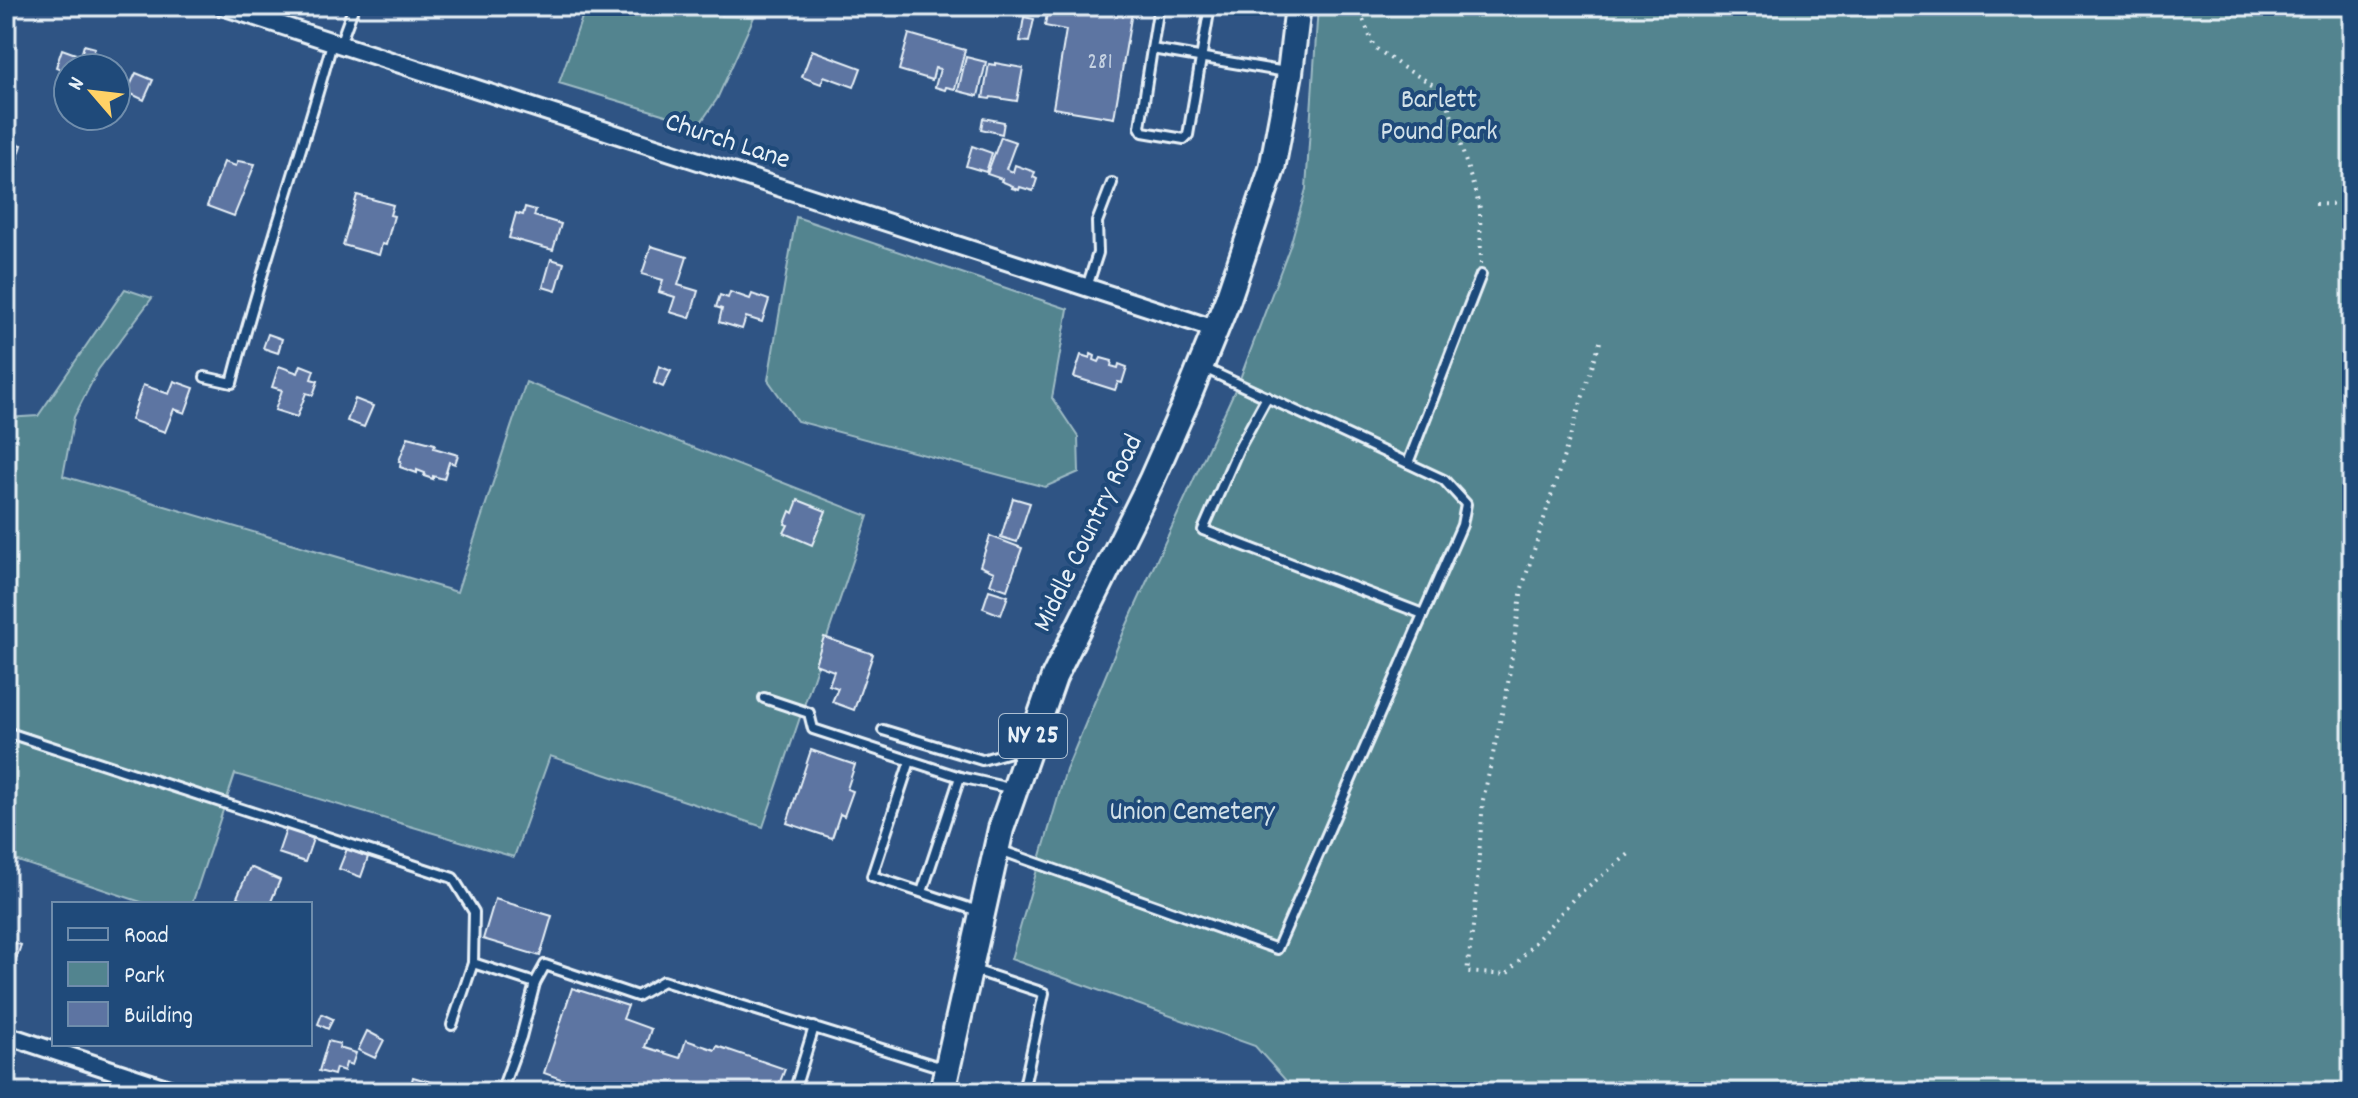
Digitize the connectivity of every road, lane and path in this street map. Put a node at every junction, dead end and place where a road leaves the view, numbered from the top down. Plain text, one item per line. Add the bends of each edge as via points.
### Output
1 (222, 6) edge
2 (354, 6) edge
3 (1159, 6) edge
4 (1210, 6) edge
5 (1298, 6) edge
6 (1368, 6) edge
7 (336, 43) junction
8 (1152, 49) junction
9 (1200, 57) junction
10 (1290, 73) junction
11 (1112, 183) dead end
12 (2315, 204) dead end
13 (2352, 205) edge
14 (1481, 275) joint
15 (1087, 287) junction
16 (1215, 329) junction
17 (1600, 342) dead end
18 (1200, 365) junction
19 (205, 377) dead end
20 (1267, 397) junction
21 (1408, 463) junction
22 (1423, 614) junction
23 (764, 698) dead end
24 (883, 730) dead end
25 (6, 732) edge
26 (1029, 746) junction
27 (910, 761) junction
28 (960, 777) junction
29 (1015, 789) junction
30 (997, 849) junction
31 (1629, 854) dead end
32 (922, 892) junction
33 (982, 913) junction
34 (473, 963) junction
35 (970, 968) junction
36 (535, 983) junction
37 (452, 1025) dead end
38 (814, 1027) junction
39 (6, 1035) edge
40 (945, 1081) edge
41 (178, 1092) edge
42 (501, 1092) edge
43 (794, 1092) edge
44 (1023, 1092) edge

1 - 7 street, Church Lane
2 - 7 lane
3 - 8 lane
4 - 9 lane
5 - 10 main road, Middle Country Road / NY 25
6 - 14 path via 1362,16 1374,47 1444,91 1480,208
7 - 15 street, Church Lane
7 - 19 lane via 232,383
8 - 9 lane
8 - 9 lane via 1140,127 1143,132 1184,139
9 - 10 lane
10 - 16 main road, Middle Country Road / NY 25 via 1272,169
11 - 15 lane via 1097,222 1098,253
12 - 13 path
14 - 21 lane
15 - 16 street, Church Lane
16 - 18 main road, Middle Country Road / NY 25
17 - 31 path via 1522,588 1483,800 1467,972 1506,975 1575,897
18 - 20 lane
18 - 26 main road, Middle Country Road / NY 25 via 1151,481 1054,677
20 - 21 lane
20 - 22 lane via 1203,530
21 - 22 lane via 1444,480 1466,504
22 - 30 lane via 1277,949
23 - 27 lane via 809,713 813,729
24 - 26 lane via 982,760
25 - 34 lane via 453,878 474,912
26 - 29 main road, Middle Country Road / NY 25
27 - 28 lane
27 - 32 lane via 872,876
28 - 29 lane
28 - 32 lane
29 - 30 main road, Middle Country Road / NY 25
30 - 33 main road, Middle Country Road / NY 25
32 - 33 lane
33 - 35 main road, Middle Country Road / NY 25
34 - 36 lane
34 - 37 lane
35 - 40 main road, Middle Country Road / NY 25
35 - 44 lane via 1044,993
36 - 38 lane via 545,965 637,996 663,981
36 - 42 lane
38 - 40 lane
38 - 43 lane
39 - 41 street

